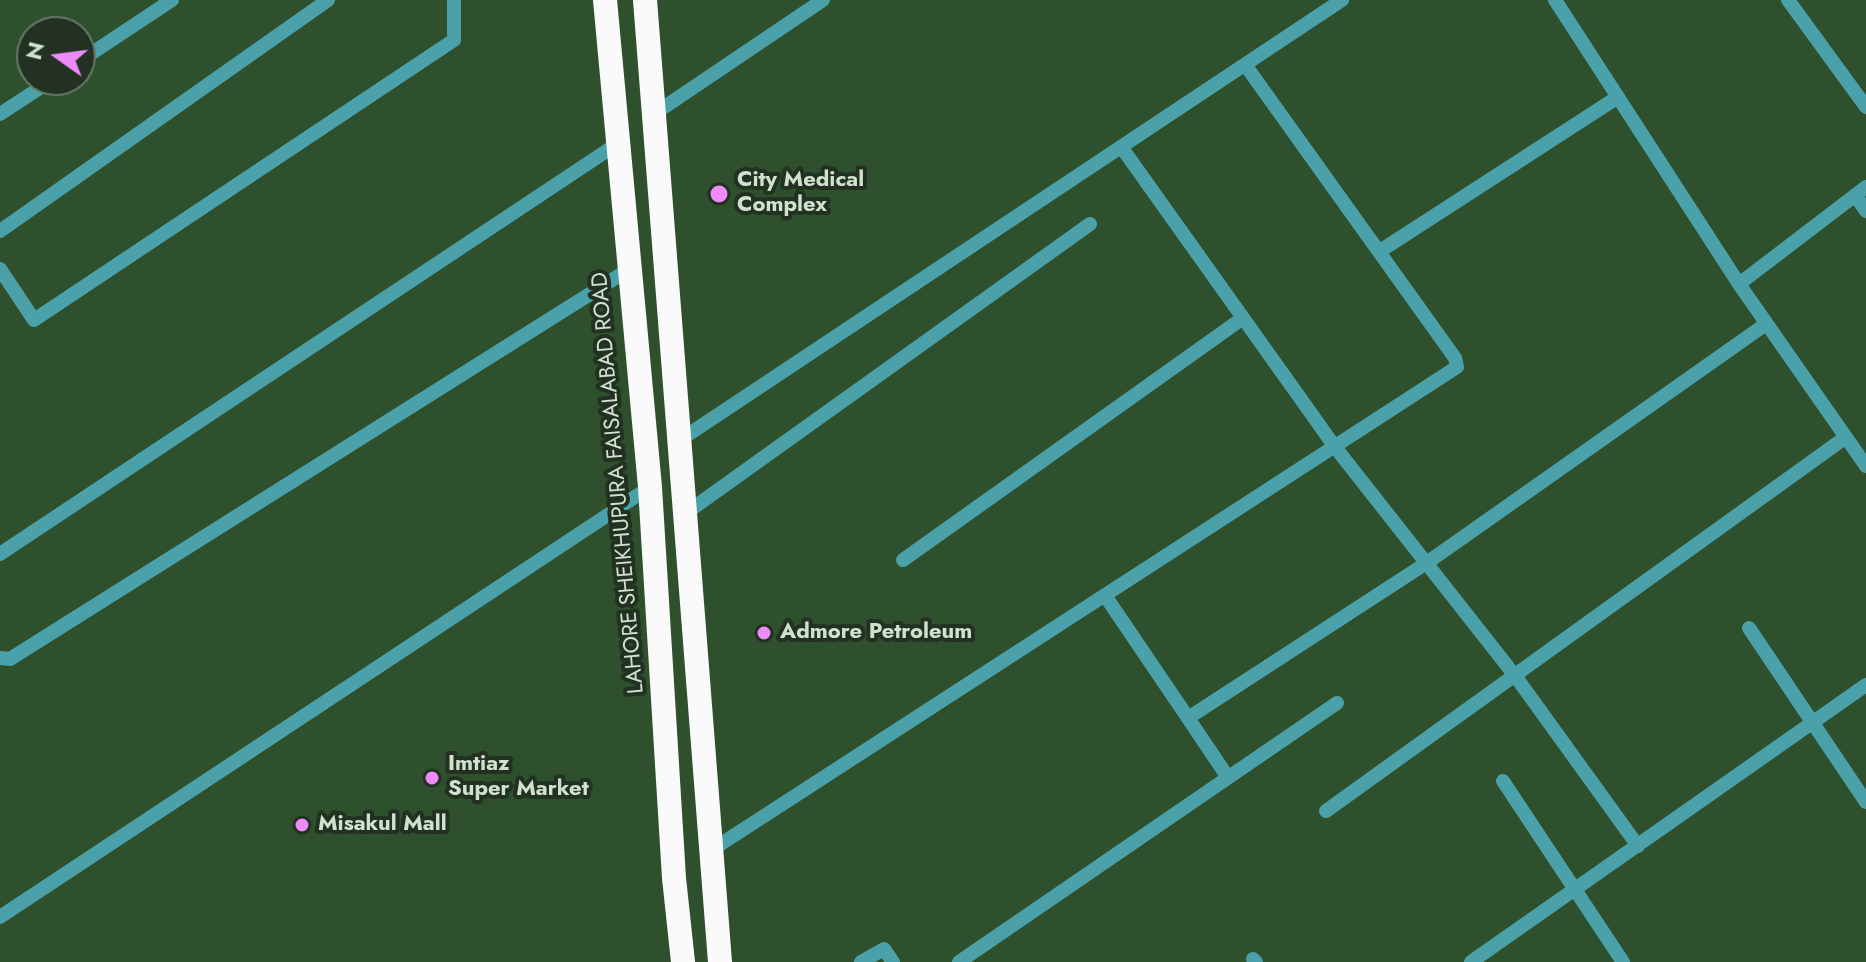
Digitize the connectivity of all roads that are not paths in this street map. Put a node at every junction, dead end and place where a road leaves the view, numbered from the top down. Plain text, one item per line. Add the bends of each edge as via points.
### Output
1 (172, 0) edge
2 (328, 0) edge
3 (454, 0) edge
4 (605, 0) edge
5 (645, 0) edge
6 (823, 0) edge
7 (1342, 0) edge
8 (1555, 0) edge
9 (1788, 0) edge
10 (96, 50) edge
11 (1246, 66) junction
12 (28, 96) edge
13 (1618, 97) junction
14 (1866, 107) edge
15 (0, 114) edge
16 (654, 114) junction
17 (620, 142) junction
18 (1122, 148) junction
19 (1860, 191) edge
20 (1866, 211) edge
21 (1090, 224) dead end
22 (0, 231) edge
23 (1380, 251) junction
24 (0, 269) edge
25 (628, 270) junction
26 (1739, 284) junction
27 (1243, 318) junction
28 (1766, 324) junction
29 (1846, 437) junction
30 (680, 440) junction
31 (1335, 447) junction
32 (1866, 466) edge
33 (650, 487) junction
34 (686, 513) junction
35 (0, 554) edge
36 (903, 560) dead end
37 (1428, 562) junction
38 (1106, 597) junction
39 (1749, 628) dead end
40 (0, 658) edge
41 (1516, 677) junction
42 (1866, 685) edge
43 (1337, 703) dead end
44 (1188, 718) junction
45 (1812, 724) junction
46 (1227, 776) junction
47 (1503, 781) dead end
48 (1866, 802) edge
49 (1326, 811) dead end
50 (1638, 846) junction
51 (710, 851) junction
52 (1575, 890) junction
53 (0, 917) edge
54 (683, 962) edge
55 (720, 962) edge
56 (861, 962) edge
57 (893, 962) edge
58 (959, 962) edge
59 (1471, 962) edge
60 (1623, 962) edge

1 - 10 street
2 - 22 street
3 - 24 street via 454,40 34,320
4 - 17 highway, LAHORE SHEIKHUPURA FAISALABAD ROAD
5 - 16 highway
6 - 16 street
7 - 11 street
8 - 13 street
9 - 14 street
11 - 18 street
11 - 23 street
12 - 15 street
13 - 23 street
13 - 26 street
16 - 30 highway
17 - 25 highway, LAHORE SHEIKHUPURA FAISALABAD ROAD
17 - 35 street
18 - 27 street
18 - 30 street
19 - 20 street
19 - 26 street
21 - 34 street
23 - 31 street via 1457,367
25 - 33 highway, LAHORE SHEIKHUPURA FAISALABAD ROAD
25 - 40 street via 10,659
26 - 28 street
27 - 31 street
27 - 36 street
28 - 29 street
28 - 37 street
29 - 32 street
29 - 41 street
30 - 34 highway
31 - 37 street
31 - 38 street
33 - 53 street
33 - 54 highway, LAHORE SHEIKHUPURA FAISALABAD ROAD
34 - 51 highway
37 - 41 street
37 - 44 street
38 - 44 street
38 - 51 street
39 - 45 street
41 - 49 street
41 - 50 street
42 - 45 street
43 - 46 street
44 - 46 street
45 - 48 street
45 - 50 street
46 - 58 street
47 - 52 street
50 - 52 street
51 - 55 highway
52 - 59 street
52 - 60 street
56 - 57 street via 884,949

